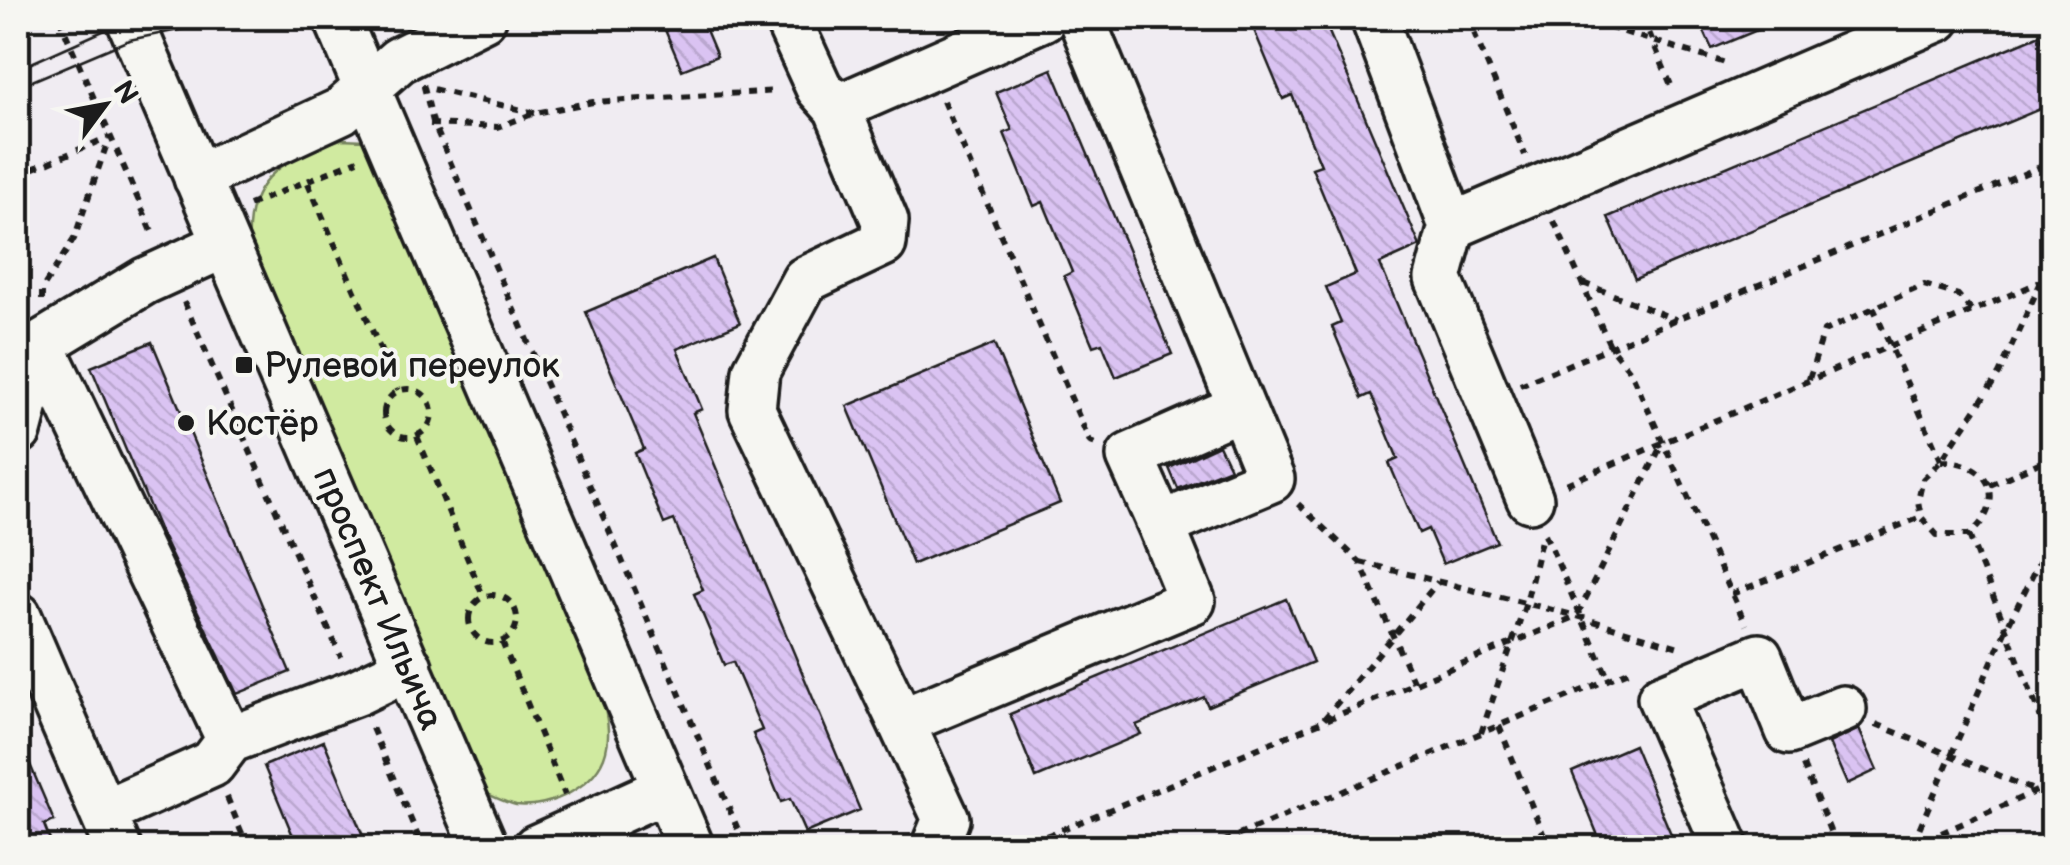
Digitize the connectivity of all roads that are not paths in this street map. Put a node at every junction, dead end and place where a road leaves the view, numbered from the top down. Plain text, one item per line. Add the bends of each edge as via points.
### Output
1 (129, 18) edge
2 (337, 18) edge
3 (483, 18) edge
4 (787, 18) edge
5 (1043, 18) edge
6 (1081, 18) edge
7 (1374, 18) edge
8 (1938, 18) edge
9 (368, 84) junction
10 (828, 98) junction
11 (197, 178) junction
12 (237, 225) junction
13 (1452, 226) junction
14 (41, 344) junction
15 (1242, 406) junction
16 (18, 430) edge
17 (1530, 499) road end
18 (1161, 525) junction
19 (18, 616) edge
20 (409, 667) junction
21 (1844, 709) road end
22 (901, 722) junction
23 (221, 752) junction
24 (666, 789) junction
25 (110, 830) edge
26 (485, 848) edge
27 (536, 848) edge
28 (690, 848) edge
29 (934, 848) edge
30 (1726, 848) edge

1 - 11 street, проспект Ильича
2 - 9 street
3 - 9 street via 434,39
4 - 10 street
5 - 10 street via 929,68
6 - 15 street
7 - 13 street
8 - 13 street
9 - 11 street via 341,111
9 - 24 street
10 - 22 street via 885,221 882,243 806,280 756,371 752,410
11 - 12 street, проспект Ильича
12 - 14 street
12 - 20 street, проспект Ильича
13 - 17 street via 1438,278
14 - 16 street
14 - 23 street
15 - 18 street via 1271,479
15 - 18 street via 1130,456
18 - 22 street via 1192,601
19 - 25 street
20 - 23 street
20 - 26 street, проспект Ильича
21 - 30 street via 1790,731 1744,636 1661,698
22 - 29 street via 946,819
23 - 25 street
24 - 27 street
24 - 28 street

